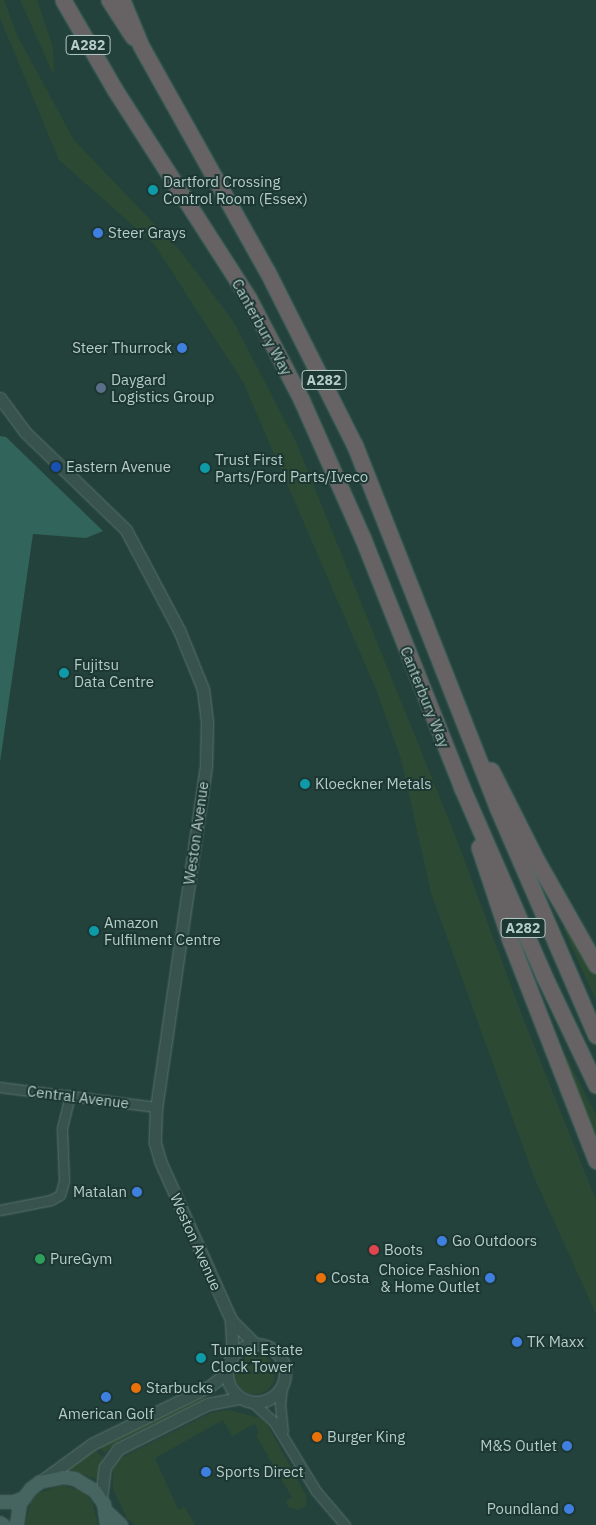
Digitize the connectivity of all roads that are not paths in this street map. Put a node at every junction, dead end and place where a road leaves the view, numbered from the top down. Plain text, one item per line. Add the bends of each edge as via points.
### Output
1 (63, 0) edge
2 (109, 0) edge
3 (122, 0) edge
4 (141, 46) junction
5 (0, 398) edge
6 (470, 732) junction
7 (462, 788) junction
8 (596, 965) edge
9 (596, 1036) edge
10 (0, 1083) edge
11 (596, 1085) edge
12 (0, 1087) edge
13 (70, 1095) junction
14 (156, 1107) junction
15 (596, 1161) edge
16 (0, 1210) edge
17 (231, 1320) junction
18 (255, 1344) junction
19 (233, 1355) junction
20 (226, 1372) junction
21 (282, 1386) junction
22 (239, 1398) junction
23 (252, 1402) junction
24 (284, 1436) junction
25 (40, 1482) junction
26 (24, 1498) junction
27 (101, 1498) junction
28 (0, 1502) edge
29 (106, 1511) junction
30 (17, 1525) edge
31 (107, 1525) edge
32 (121, 1525) edge
33 (344, 1525) edge

1 - 7 highway, Canterbury Way / A282 via 115,90 248,299 301,399 363,539
2 - 4 highway, Canterbury Way / A282
3 - 4 highway, Canterbury Way / A282
4 - 6 highway, Canterbury Way / A282 via 326,385 358,455
5 - 14 street, Weston Avenue via 31,439 126,530 179,630 203,688 207,722 206,766
6 - 8 highway via 545,876
6 - 9 highway, A282 via 546,925
7 - 11 highway, A282 via 544,976
7 - 15 highway via 510,940
10 - 12 street
12 - 13 street, Central Avenue
13 - 14 street, Central Avenue
13 - 16 street via 62,1128 64,1188 60,1195 51,1200
14 - 17 street, Weston Avenue via 156,1152
17 - 18 street, Weston Avenue
17 - 19 street, Weston Avenue
18 - 19 street via 242,1347
18 - 21 street via 270,1348 282,1359 285,1371
19 - 20 street
20 - 22 street via 230,1387
20 - 25 street via 210,1386 92,1444
21 - 23 street via 268,1400
21 - 24 street via 280,1404
22 - 23 street
22 - 27 street via 208,1404 118,1449 105,1467
23 - 24 street via 264,1411
24 - 33 street via 316,1491
25 - 26 main road
25 - 27 main road via 55,1477 75,1479 88,1484
26 - 28 main road
26 - 30 main road
27 - 29 main road
29 - 31 main road
29 - 32 main road

